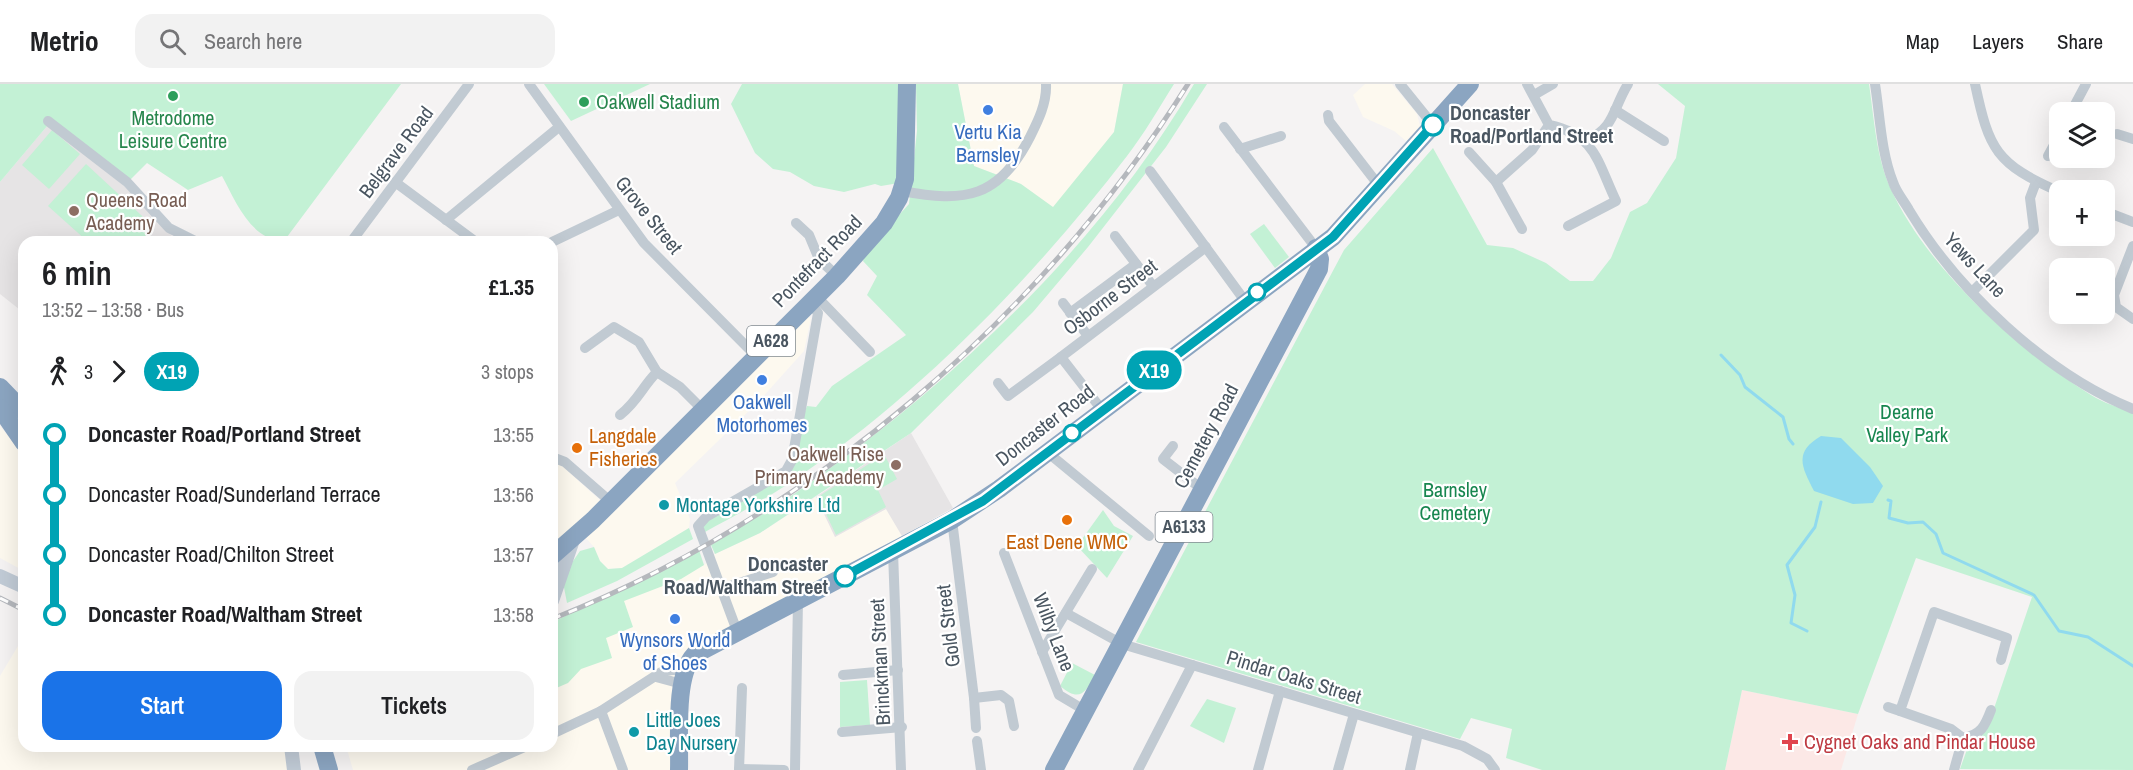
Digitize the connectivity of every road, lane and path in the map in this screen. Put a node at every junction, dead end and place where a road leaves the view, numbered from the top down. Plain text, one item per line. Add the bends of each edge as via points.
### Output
1 (469, 84) edge
2 (529, 84) edge
3 (907, 84) edge
4 (1046, 84) edge
5 (1400, 84) edge
6 (1470, 84) edge
7 (1527, 84) edge
8 (1553, 84) edge
9 (1628, 84) edge
10 (1875, 84) edge
11 (1975, 84) edge
12 (2086, 84) edge
13 (1533, 95) junction
14 (2076, 102) edge
15 (1615, 110) junction
16 (1328, 115) dead end
17 (48, 121) dead end
18 (1433, 125) junction
19 (1549, 125) junction
20 (559, 127) junction
21 (1224, 127) dead end
22 (2117, 134) dead end
23 (1281, 136) dead end
24 (2133, 139) edge
25 (1587, 141) junction
26 (1664, 141) dead end
27 (1240, 148) junction
28 (1469, 152) dead end
29 (1150, 171) dead end
30 (395, 182) junction
31 (1496, 182) junction
32 (2036, 182) junction
33 (1380, 187) junction
34 (2049, 187) edge
35 (902, 191) junction
36 (619, 210) junction
37 (2115, 215) edge
38 (446, 220) junction
39 (2133, 222) edge
40 (796, 223) dead end
41 (1568, 226) dead end
42 (1522, 229) dead end
43 (185, 236) edge
44 (355, 236) edge
45 (468, 236) edge
46 (1115, 236) dead end
47 (1333, 237) junction
48 (558, 239) edge
49 (2133, 246) edge
50 (1206, 247) junction
51 (1316, 248) junction
52 (1136, 264) junction
53 (1293, 265) junction
54 (837, 276) junction
55 (1315, 276) junction
56 (1153, 286) junction
57 (1972, 292) junction
58 (813, 299) junction
59 (1245, 301) junction
60 (1063, 303) dead end
61 (1070, 313) junction
62 (2133, 319) edge
63 (1088, 336) junction
64 (585, 348) dead end
65 (870, 352) dead end
66 (756, 356) junction
67 (1061, 357) junction
68 (657, 372) junction
69 (998, 383) dead end
70 (0, 385) edge
71 (18, 398) edge
72 (18, 405) edge
73 (0, 406) edge
74 (702, 409) junction
75 (2133, 409) edge
76 (1102, 410) junction
77 (620, 415) dead end
78 (18, 422) edge
79 (18, 434) edge
80 (1173, 446) dead end
81 (1047, 452) junction
82 (558, 459) edge
83 (1203, 490) junction
84 (611, 502) junction
85 (952, 520) junction
86 (1149, 537) dead end
87 (573, 540) junction
88 (558, 551) edge
89 (893, 552) junction
90 (1004, 553) dead end
91 (1092, 568) dead end
92 (0, 570) edge
93 (773, 572) dead end
94 (0, 576) edge
95 (18, 576) edge
96 (18, 584) edge
97 (558, 584) edge
98 (721, 589) junction
99 (798, 600) junction
100 (1066, 613) junction
101 (737, 631) junction
102 (1122, 644) junction
103 (1042, 652) junction
104 (2001, 660) dead end
105 (1192, 665) junction
106 (898, 670) junction
107 (843, 675) dead end
108 (683, 677) junction
109 (742, 688) dead end
110 (1280, 692) junction
111 (975, 698) junction
112 (1888, 707) dead end
113 (1991, 710) dead end
114 (601, 711) junction
115 (1086, 711) junction
116 (1900, 711) junction
117 (1353, 714) junction
118 (1014, 726) dead end
119 (902, 727) junction
120 (976, 728) dead end
121 (558, 731) edge
122 (842, 732) dead end
123 (1418, 733) junction
124 (1963, 738) junction
125 (977, 741) dead end
126 (292, 752) edge
127 (513, 752) edge
128 (739, 769) edge
129 (294, 770) edge
130 (472, 770) edge
131 (623, 770) edge
132 (679, 770) edge
133 (783, 770) edge
134 (795, 770) edge
135 (901, 770) edge
136 (981, 770) edge
137 (1054, 770) edge
138 (1138, 770) edge
139 (1258, 770) edge
140 (1338, 770) edge
141 (1410, 770) edge
142 (1495, 770) edge
143 (1954, 770) edge

1 - 30 street, Belgrave Road
2 - 20 street, Grove Street
3 - 35 highway, Pontefract Road / A628 via 907,167
4 - 35 street via 1041,115 1004,176 963,196
5 - 18 street
6 - 18 highway, Doncaster Road
7 - 13 street
8 - 13 street
9 - 15 street
10 - 57 street, Yews Lane via 1893,184 1939,257
11 - 32 street via 1984,127 1993,147 2014,169
12 - 14 street
13 - 19 street
15 - 25 street via 1605,131
15 - 26 street
16 - 33 street
17 - 43 street via 127,182 169,228
18 - 33 highway, Doncaster Road
19 - 25 street via 1578,133
19 - 31 street via 1532,150
20 - 36 street, Grove Street
20 - 38 street
21 - 27 street
22 - 24 street
23 - 27 street
25 - 41 street via 1616,201
27 - 51 street
28 - 31 street
29 - 50 street
30 - 38 street
30 - 44 street, Belgrave Road
31 - 42 street
32 - 34 street
32 - 57 street via 2030,198 2034,230
33 - 47 highway, Doncaster Road
35 - 54 highway, Pontefract Road / A628 via 873,238
36 - 48 street
36 - 66 street, Grove Street via 644,243
37 - 39 street
38 - 45 street
40 - 54 street via 812,241 819,259
46 - 52 street
47 - 51 highway, Doncaster Road
47 - 55 highway, A6133
49 - 62 street via 2114,295 2116,307
50 - 56 street, Osborne Street
50 - 59 street
51 - 53 highway, Doncaster Road
51 - 55 highway via 1320,259
52 - 56 street
52 - 61 street
53 - 55 highway via 1306,268
53 - 59 highway, Doncaster Road
54 - 58 highway, Pontefract Road / A628
55 - 83 highway, Cemetery Road / A6133
56 - 63 street, Osborne Street
57 - 75 street, Yews Lane via 2023,339 2094,392
58 - 65 street
58 - 66 highway, Pontefract Road / A628
58 - 98 street via 818,313 792,460 786,471 700,522 700,535
59 - 76 highway, Doncaster Road
60 - 61 street
61 - 63 street
63 - 67 street, Osborne Street
64 - 68 street via 614,327 639,342
66 - 74 highway, Pontefract Road / A628
67 - 69 street via 1008,396
67 - 76 street, Osborne Street
68 - 74 street via 680,387
68 - 77 street via 644,385 637,402
70 - 71 highway
70 - 72 highway
73 - 78 highway
73 - 79 highway
74 - 84 highway, Pontefract Road / A628
76 - 81 highway, Doncaster Road
80 - 83 street via 1163,459
81 - 85 highway, Doncaster Road
81 - 86 street
82 - 84 street
83 - 102 highway, Cemetery Road / A6133
84 - 87 highway, Pontefract Road / A628
85 - 89 highway, Doncaster Road
85 - 111 street, Gold Street
87 - 88 highway, Pontefract Road / A628
87 - 97 street
89 - 99 highway, Doncaster Road
89 - 106 street, Brinckman Street
90 - 103 street, Wilby Lane
91 - 100 street
92 - 95 street
93 - 98 street
94 - 96 street
98 - 101 street
99 - 101 highway, Doncaster Road
99 - 134 street
100 - 102 street, Pindar Oaks Street
100 - 103 street
101 - 108 highway, Doncaster Road via 700,650
102 - 105 street, Pindar Oaks Street
102 - 115 highway, Cemetery Road / A6133
103 - 115 street, Wilby Lane via 1059,696
104 - 116 street via 2007,638 1934,612
105 - 110 street, Pindar Oaks Street
105 - 138 street
106 - 107 street
106 - 119 street, Brinckman Street
108 - 114 street via 656,677
108 - 132 highway
109 - 128 street
110 - 117 street, Pindar Oaks Street
110 - 139 street
111 - 118 street via 1001,696 1009,702
111 - 120 street, Gold Street
112 - 116 street
113 - 124 street via 1984,728
114 - 121 street
114 - 131 street
115 - 137 highway, Cemetery Road / A6133
116 - 124 street via 1951,729
117 - 123 street, Pindar Oaks Street
117 - 140 street
119 - 122 street
119 - 135 street, Brinckman Street
123 - 141 street
123 - 142 street, Pindar Oaks Street via 1476,752
124 - 143 street
125 - 136 street
126 - 129 street
127 - 130 street
128 - 133 street

